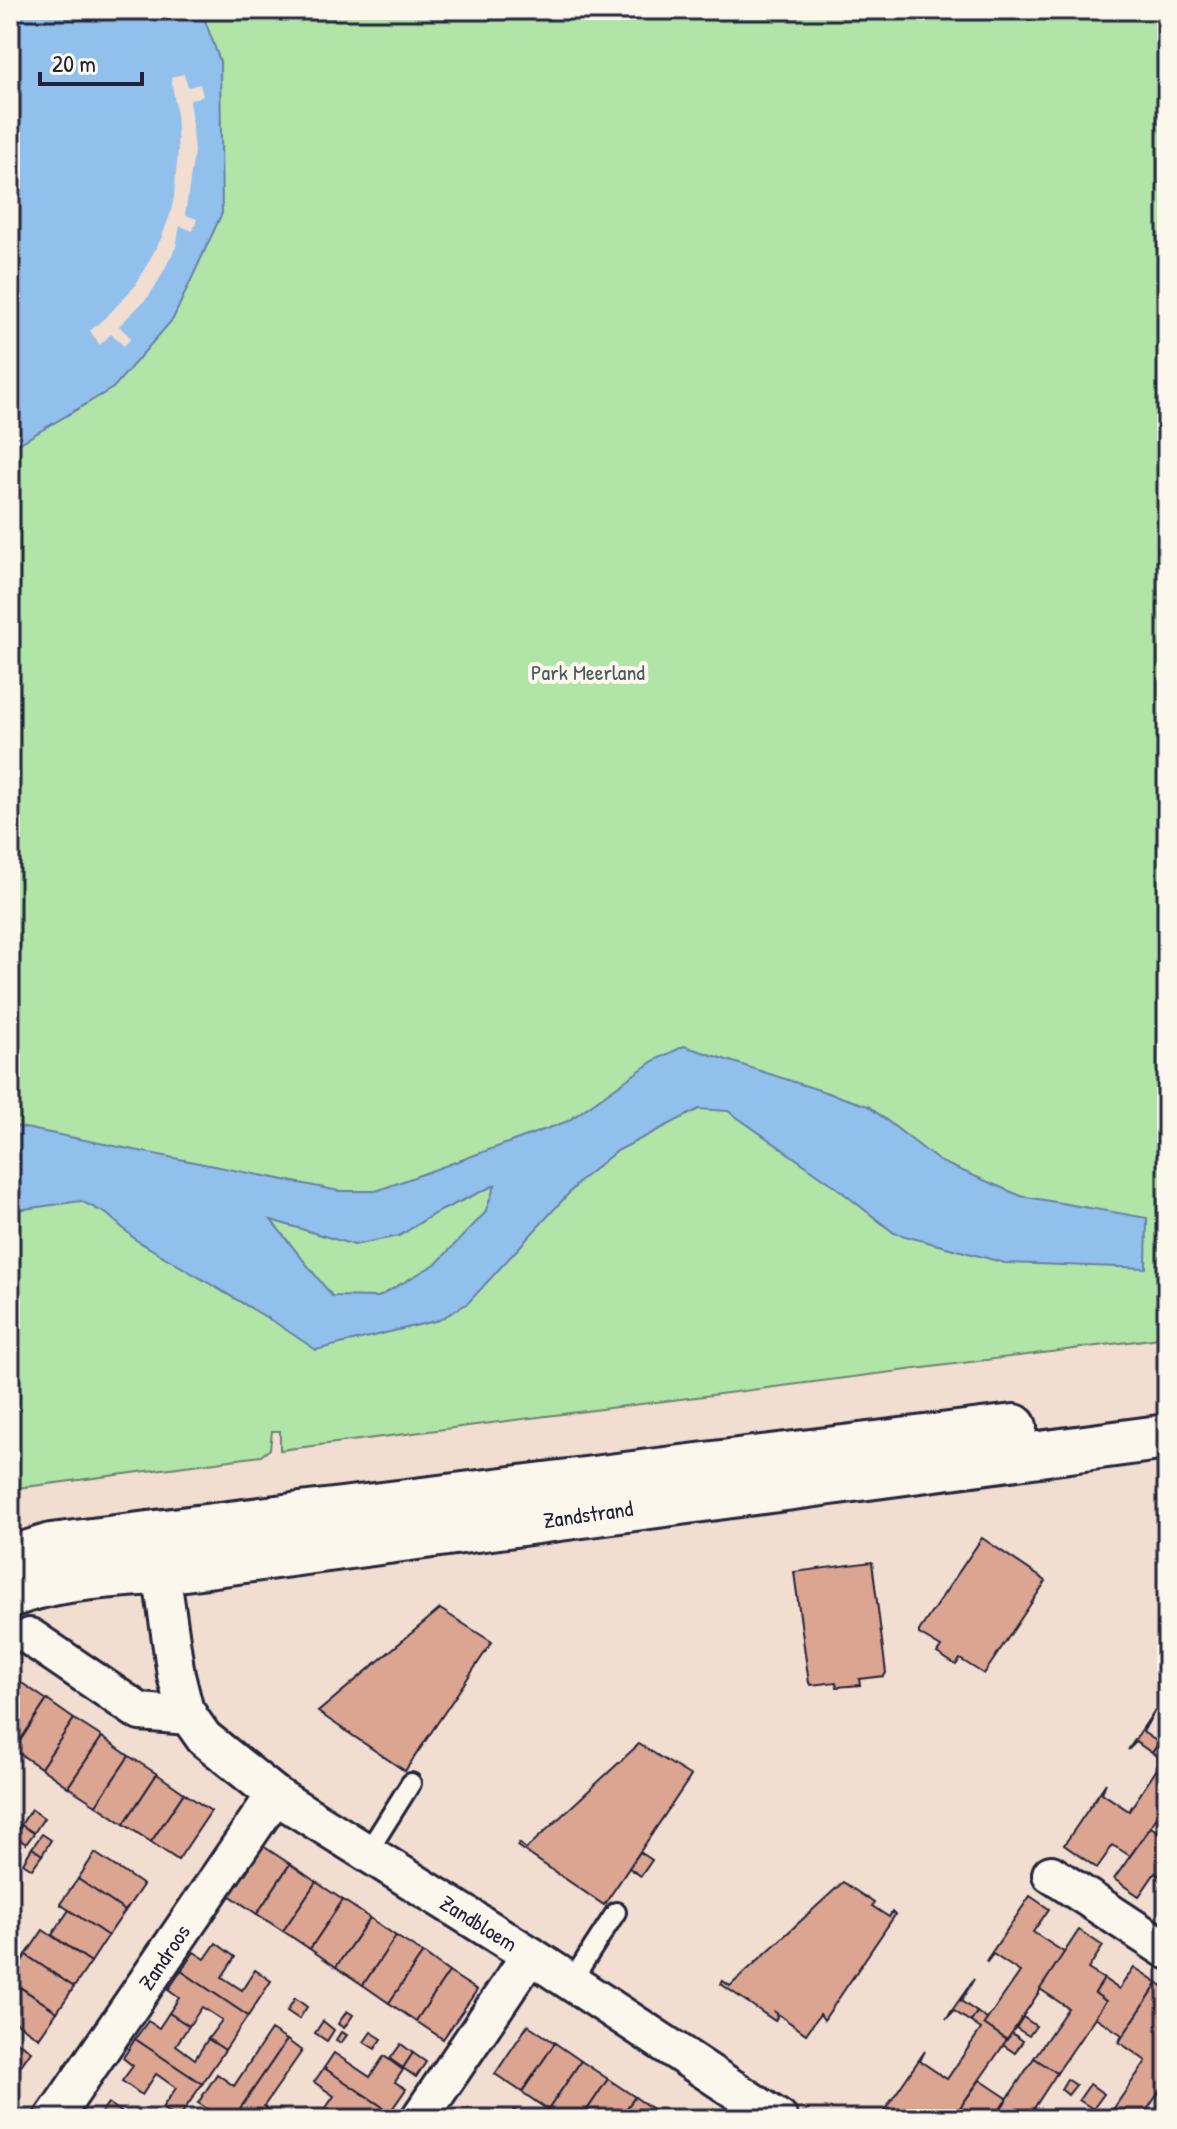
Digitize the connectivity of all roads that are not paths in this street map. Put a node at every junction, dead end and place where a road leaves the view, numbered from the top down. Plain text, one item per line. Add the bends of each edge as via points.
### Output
1 (1167, 1408) edge
2 (1167, 1437) edge
3 (159, 1552) junction
4 (10, 1559) edge
5 (10, 1595) edge
6 (30, 1637) dead end
7 (189, 1716) junction
8 (411, 1783) dead end
9 (275, 1795) junction
10 (367, 1853) junction
11 (1051, 1874) dead end
12 (616, 1912) dead end
13 (1167, 1950) edge
14 (530, 1955) junction
15 (571, 1982) junction
16 (53, 2119) edge
17 (419, 2119) edge
18 (779, 2119) edge

1 - 3 street, Zandstrand
2 - 3 street, Zandstrand
3 - 4 street, Zandstrand via 51,1546
3 - 5 street, Zandstrand
3 - 7 street, Zandbloem via 176,1675
6 - 7 street via 140,1712
7 - 9 street, Zandbloem via 204,1738
8 - 10 lane
9 - 10 street, Zandbloem
9 - 16 street, Zandroos
10 - 14 street, Zandbloem
11 - 13 street
12 - 15 lane
14 - 15 street, Zandbloem
14 - 17 street
15 - 18 street, Zandbloem

